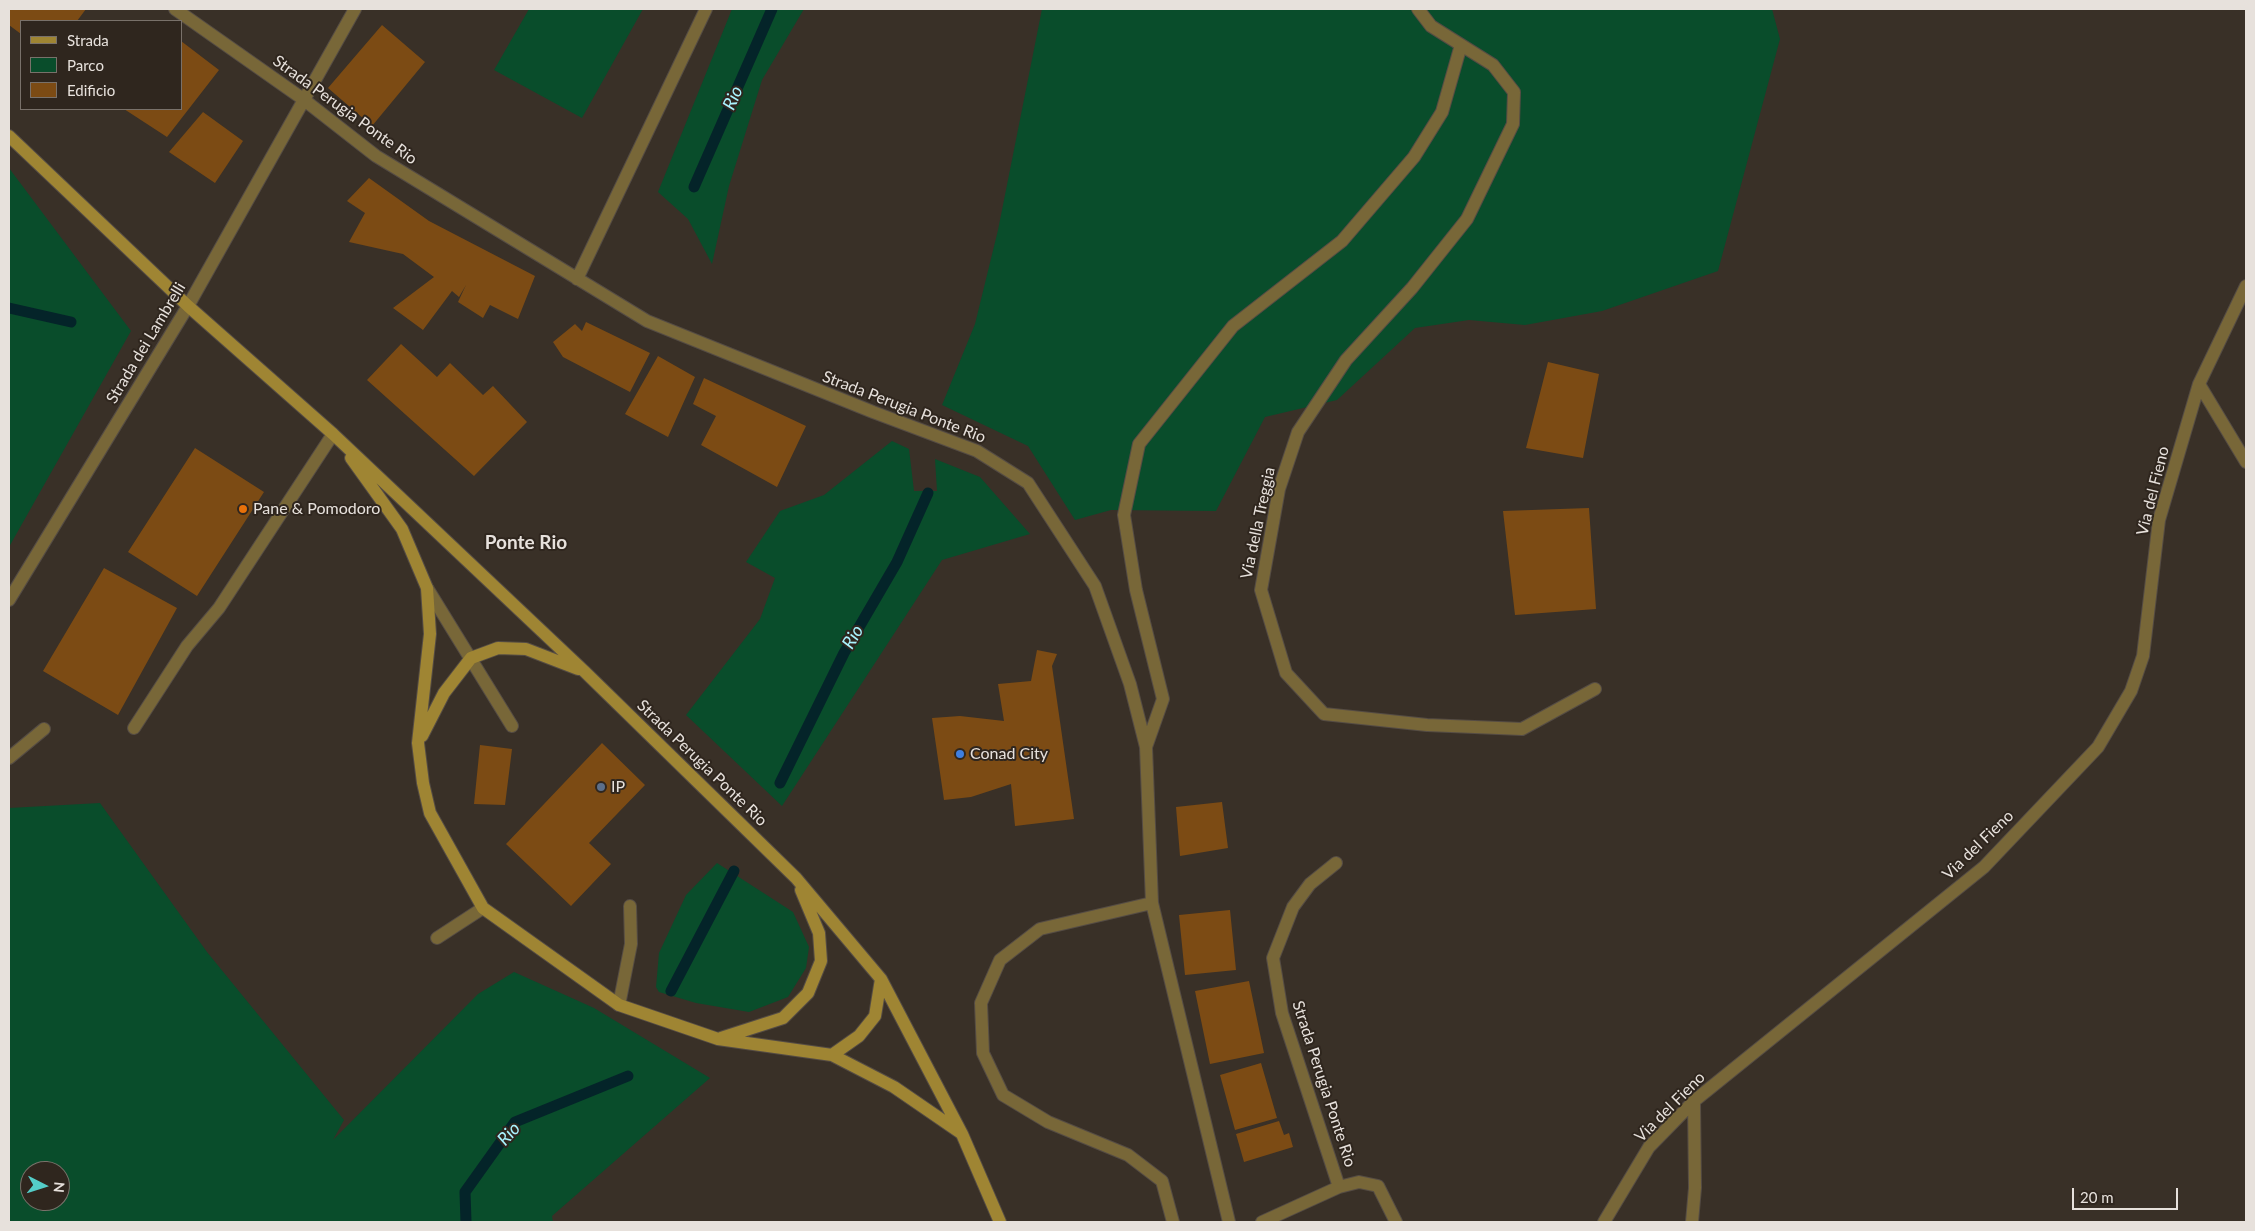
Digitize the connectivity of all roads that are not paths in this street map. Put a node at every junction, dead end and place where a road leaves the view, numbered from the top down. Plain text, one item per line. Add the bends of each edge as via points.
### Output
1 (175, 9) edge
2 (355, 9) edge
3 (706, 9) edge
4 (1418, 9) edge
5 (1461, 45) junction
6 (303, 99) junction
7 (9, 136) edge
8 (577, 279) junction
9 (2246, 286) edge
10 (188, 306) junction
11 (2199, 384) junction
12 (333, 434) junction
13 (2246, 462) edge
14 (428, 588) junction
15 (9, 600) edge
16 (470, 658) junction
17 (585, 672) junction
18 (1595, 689) dead end
19 (512, 726) dead end
20 (134, 728) dead end
21 (44, 729) dead end
22 (418, 743) junction
23 (1146, 747) junction
24 (9, 758) edge
25 (1336, 863) dead end
26 (796, 878) junction
27 (1152, 903) junction
28 (630, 906) dead end
29 (483, 908) junction
30 (436, 938) dead end
31 (880, 979) junction
32 (619, 1005) junction
33 (718, 1039) junction
34 (832, 1055) junction
35 (1694, 1101) junction
36 (962, 1134) junction
37 (1340, 1187) junction
38 (1000, 1222) edge
39 (1173, 1222) edge
40 (1229, 1222) edge
41 (1262, 1222) edge
42 (1396, 1222) edge
43 (1604, 1222) edge
44 (1692, 1222) edge

1 - 6 street, Strada Perugia Ponte Rio
2 - 6 street, Strada dei Lambrelli
3 - 8 street
4 - 5 street, Via della Treggia via 1431,26
5 - 18 street, Via della Treggia via 1493,65 1514,92 1513,124 1467,219 1412,288 1346,360 1298,432 1279,489 1261,590 1286,673 1324,714 1427,725 1522,729
5 - 23 street via 1442,112 1414,157 1342,241 1233,326 1140,444 1124,515 1136,590 1163,699
6 - 8 street, Strada Perugia Ponte Rio via 376,156
6 - 10 street, Strada dei Lambrelli
7 - 10 main road, Strada Perugia Ponte Rio
8 - 23 street, Strada Perugia Ponte Rio via 647,321 977,451 1028,483 1095,586 1130,684
9 - 11 street, Via del Fieno
10 - 12 main road, Strada Perugia Ponte Rio
10 - 15 street, Strada dei Lambrelli
11 - 13 street
11 - 35 street, Via del Fieno via 2159,520 2143,656 2132,691 2098,747 1984,867
12 - 14 main road, Strada Perugia Ponte Rio via 402,529
12 - 17 main road, Strada Perugia Ponte Rio
12 - 20 street via 219,608 186,646
14 - 16 street
14 - 22 main road, Strada Perugia Ponte Rio via 430,634
16 - 17 main road, Strada Perugia Ponte Rio via 498,648 526,649
16 - 19 street
16 - 22 main road via 444,693
17 - 26 main road, Strada Perugia Ponte Rio
21 - 24 street
22 - 29 main road, Strada Perugia Ponte Rio via 430,813
23 - 27 street, Strada Perugia Ponte Rio
25 - 37 street, Strada Perugia Ponte Rio via 1310,884 1293,907 1273,958 1282,1013
26 - 31 main road, Strada Perugia Ponte Rio
26 - 33 main road, Strada Perugia Ponte Rio via 819,933 821,961 808,993 783,1018
27 - 39 street via 1040,929 1000,960 982,1003 983,1053 1003,1094 1048,1122 1128,1155 1162,1180
27 - 40 street, Strada Perugia Ponte Rio
28 - 32 street via 631,944
29 - 30 street
29 - 32 main road, Strada Perugia Ponte Rio
31 - 34 main road via 875,1016 859,1036
31 - 36 main road, Strada Perugia Ponte Rio
32 - 33 main road, Strada Perugia Ponte Rio
33 - 34 main road, Strada Perugia Ponte Rio
34 - 36 main road, Strada Perugia Ponte Rio via 894,1087
35 - 43 street, Via del Fieno via 1649,1147
35 - 44 street
36 - 38 main road
37 - 41 street, Strada Perugia Ponte Rio
37 - 42 street, Strada Perugia Ponte Rio via 1359,1182 1378,1186

